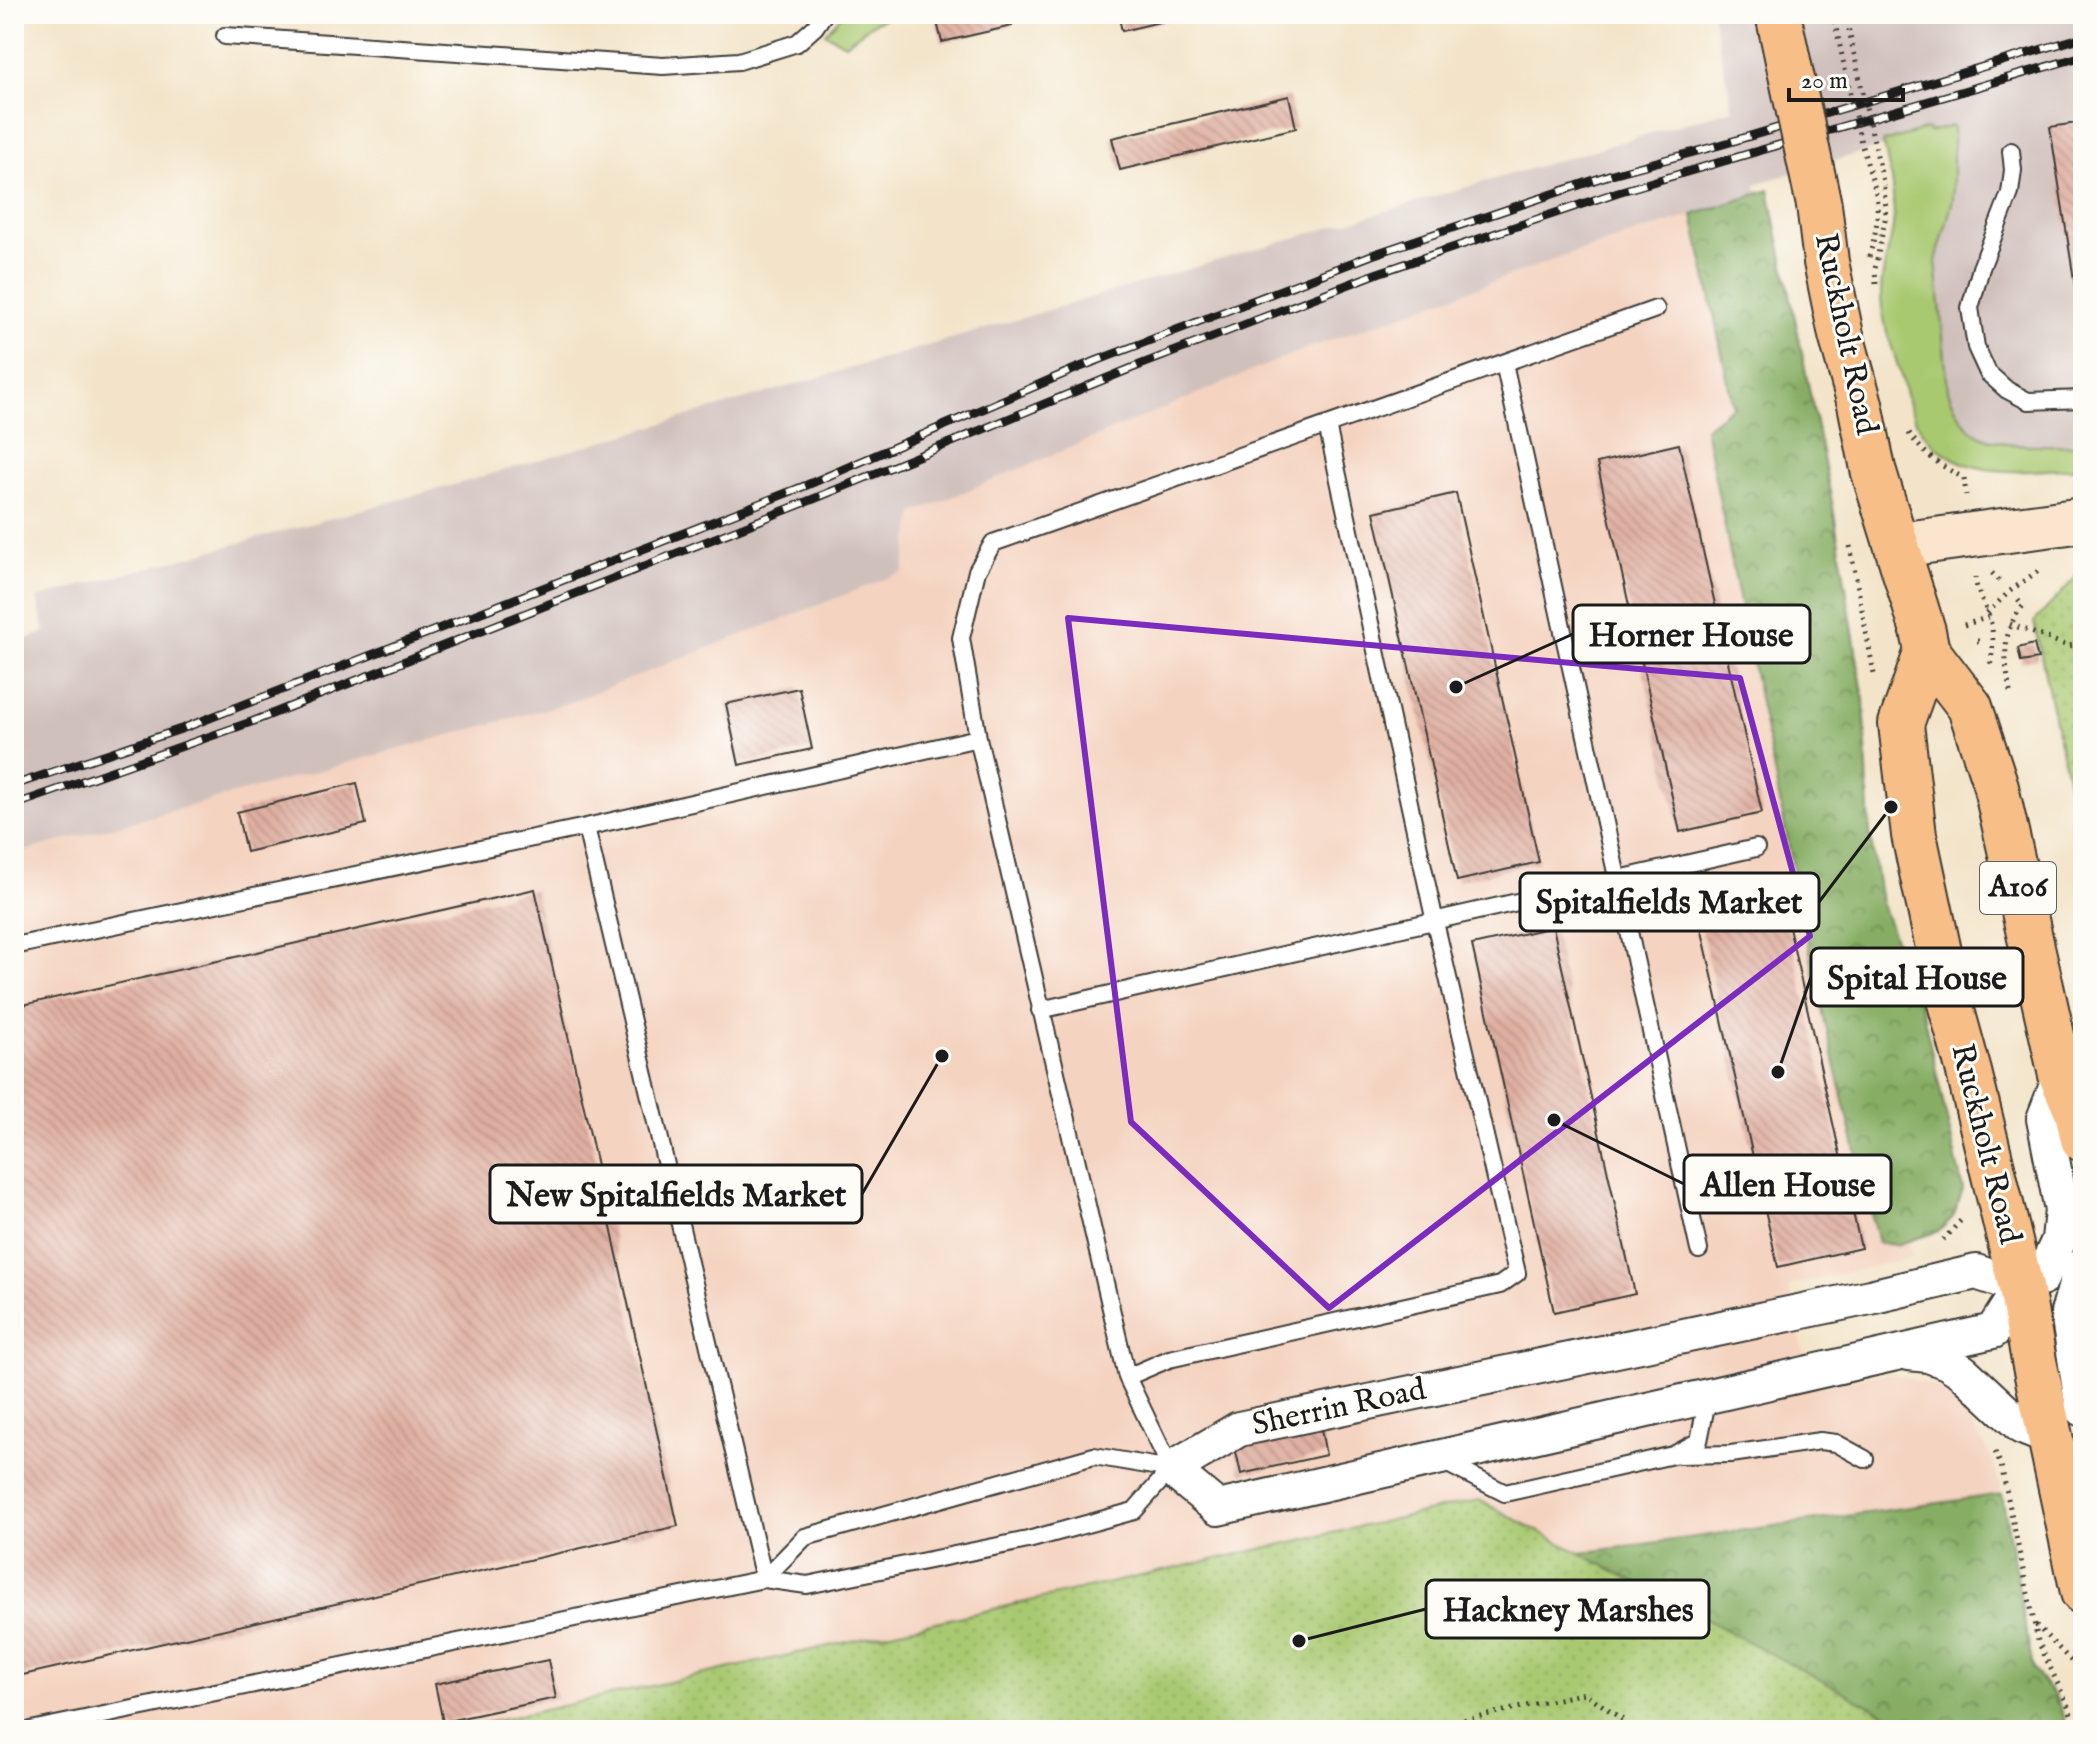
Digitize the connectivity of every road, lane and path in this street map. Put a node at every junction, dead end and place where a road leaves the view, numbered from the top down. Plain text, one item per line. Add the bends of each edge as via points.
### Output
1 (824, 14) edge
2 (1778, 14) edge
3 (1833, 14) edge
4 (1845, 14) edge
5 (225, 36) dead end
6 (2011, 151) dead end
7 (1866, 268) dead end
8 (1868, 279) dead end
9 (1876, 285) dead end
10 (1870, 289) dead end
11 (1656, 309) dead end
12 (1504, 363) junction
13 (2083, 399) edge
14 (1327, 425) junction
15 (1964, 478) dead end
16 (1965, 485) dead end
17 (2083, 520) edge
18 (1898, 545) junction
19 (1976, 586) dead end
20 (2010, 591) dead end
21 (2017, 599) dead end
22 (1988, 615) junction
23 (1972, 623) dead end
24 (2010, 624) junction
25 (1878, 639) dead end
26 (1869, 640) dead end
27 (2083, 644) edge
28 (1927, 651) junction
29 (2011, 694) dead end
30 (978, 738) junction
31 (586, 827) junction
32 (1756, 848) dead end
33 (1618, 880) junction
34 (1435, 922) junction
35 (14, 946) edge
36 (1040, 1010) junction
37 (2061, 1075) junction
38 (2083, 1139) edge
39 (1965, 1205) dead end
40 (1936, 1243) dead end
41 (1699, 1250) dead end
42 (2082, 1267) edge
43 (2031, 1283) junction
44 (1901, 1353) junction
45 (1127, 1377) junction
46 (1708, 1396) junction
47 (2083, 1409) edge
48 (1990, 1441) dead end
49 (1673, 1455) junction
50 (1435, 1457) junction
51 (1865, 1459) dead end
52 (2065, 1461) edge
53 (1171, 1469) junction
54 (764, 1579) junction
55 (2083, 1592) edge
56 (2034, 1623) junction
57 (2083, 1673) edge
58 (31, 1730) edge
59 (1417, 1730) edge
60 (1625, 1730) edge
61 (2076, 1730) edge

1 - 5 lane via 797,43 739,61 663,66
2 - 18 main road, Ruckholt Road / A106, bridge via 1841,335 1873,469
3 - 7 path, bridge via 1879,207
4 - 9 path, bridge via 1884,186 1886,215 1876,255
6 - 13 lane via 2010,193 1970,308 1976,347 1988,373 2028,401
8 - 10 path
11 - 12 lane
12 - 14 lane
12 - 33 lane
14 - 30 lane via 993,543 977,571 961,638
14 - 34 lane
15 - 16 path
17 - 18 street
18 - 28 main road, Ruckholt Road / A106
19 - 22 path
20 - 22 path
21 - 24 path via 2023,606
22 - 23 path
24 - 27 path via 2068,646
24 - 29 path via 2003,636
25 - 26 path
28 - 37 main road, Ruckholt Road / A106 via 1970,707 1991,770
28 - 43 main road, Ruckholt Road / A106 via 1901,724 1914,835 1950,1003
30 - 31 lane
30 - 36 lane
31 - 35 lane
31 - 54 lane
32 - 33 lane
33 - 34 lane
33 - 41 lane
34 - 36 lane
34 - 45 lane via 1517,1273 1500,1285 1169,1359
36 - 45 lane
37 - 38 main road, Ruckholt Road / A106
37 - 43 street via 2044,1119 2062,1210 2059,1240
39 - 40 path via 1963,1219
42 - 43 street
42 - 47 street via 2068,1313
43 - 44 street via 1993,1331
43 - 52 main road, Ruckholt Road / A106
43 - 53 street, Sherrin Road via 1976,1272 1239,1429
44 - 46 street
44 - 52 street via 1928,1355 1963,1372
45 - 53 lane
46 - 49 lane via 1699,1441
46 - 50 street
48 - 56 path via 2001,1465
49 - 50 lane via 1505,1493
49 - 51 lane via 1731,1454 1820,1441 1836,1443
50 - 53 street via 1218,1508
52 - 55 main road, Ruckholt Road / A106
53 - 54 lane via 1134,1511 1028,1540 807,1585
53 - 54 lane via 1094,1456 805,1537
54 - 58 lane
56 - 57 path
56 - 61 path
59 - 60 path via 1585,1693 1623,1720

